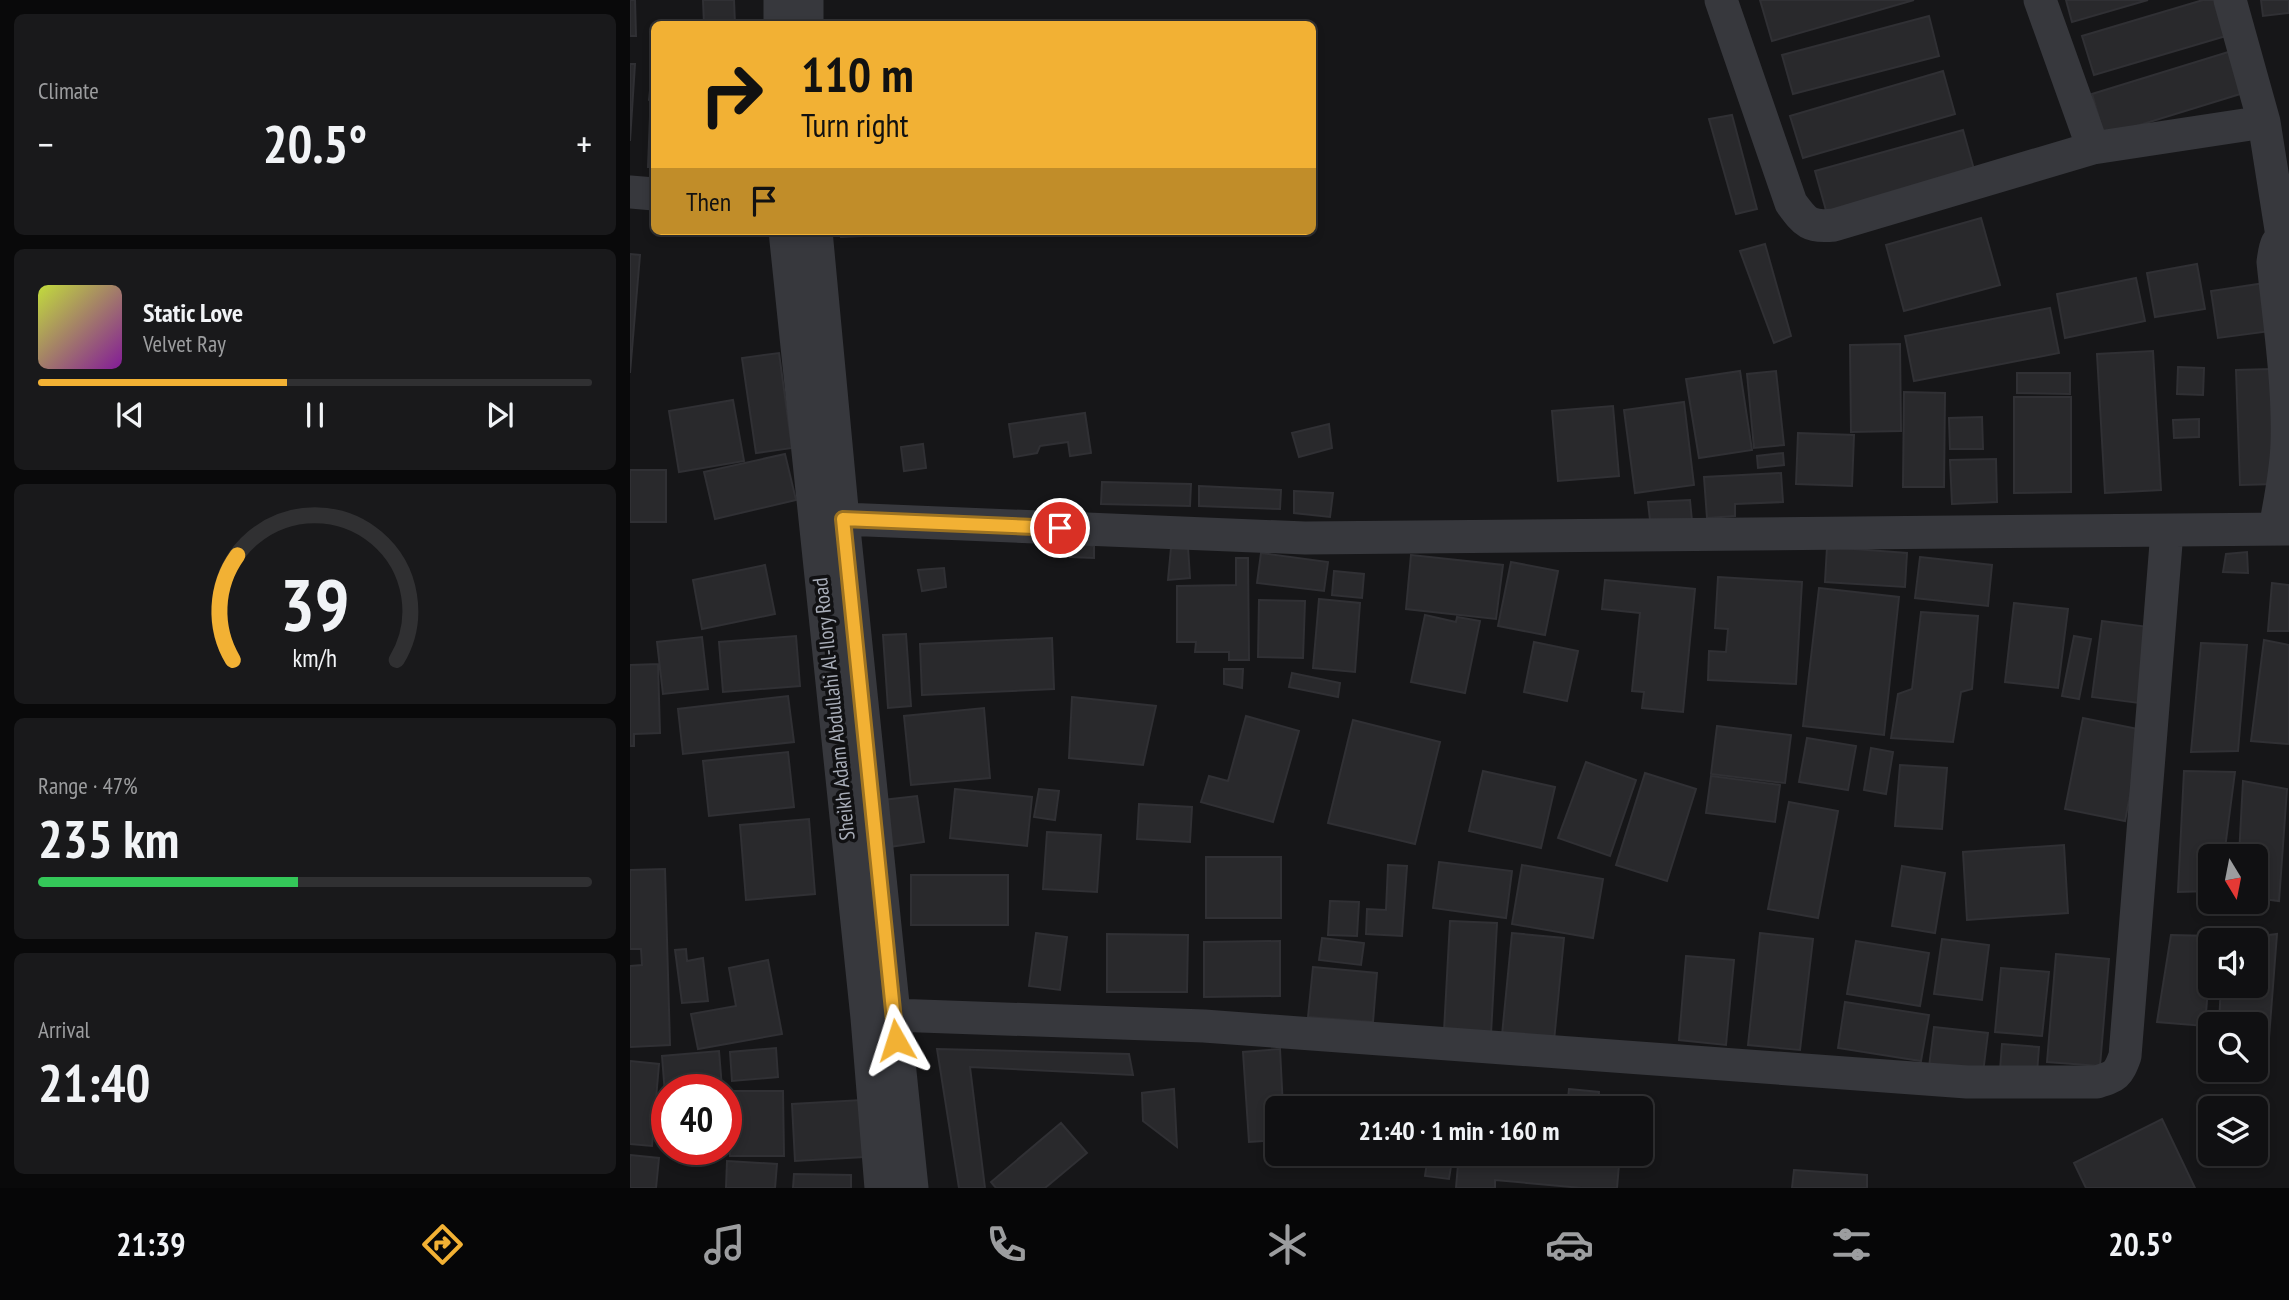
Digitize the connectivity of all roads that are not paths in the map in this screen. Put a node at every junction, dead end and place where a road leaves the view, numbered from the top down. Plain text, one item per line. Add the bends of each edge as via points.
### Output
1 (780, 0) edge
2 (807, 0) edge
3 (1721, 0) edge
4 (2040, 0) edge
5 (2230, 0) edge
6 (780, 21) edge
7 (807, 21) edge
8 (2264, 122) junction
9 (2093, 148) junction
10 (630, 192) edge
11 (651, 194) edge
12 (785, 235) edge
13 (816, 235) edge
14 (2285, 235) edge
15 (843, 519) junction
16 (2282, 529) edge
17 (2166, 531) junction
18 (893, 1015) junction
19 (881, 1188) edge
20 (912, 1188) edge

1 - 6 street
2 - 7 street
3 - 9 street via 1791,202 1809,224 1834,225
4 - 9 street
5 - 8 street
8 - 9 street
8 - 14 street
10 - 11 street
12 - 19 street, Sheikh Adam Abdullahi Al-Ilory Road
13 - 15 street, Sheikh Adam Abdullahi Al-Ilory Road
14 - 16 street via 2275,245 2273,261 2287,441
15 - 17 street via 1305,538
15 - 18 street, Sheikh Adam Abdullahi Al-Ilory Road
16 - 17 street
17 - 18 street via 2125,1056 2115,1077 2098,1082 1967,1082 1204,1026
18 - 20 street, Sheikh Adam Abdullahi Al-Ilory Road

